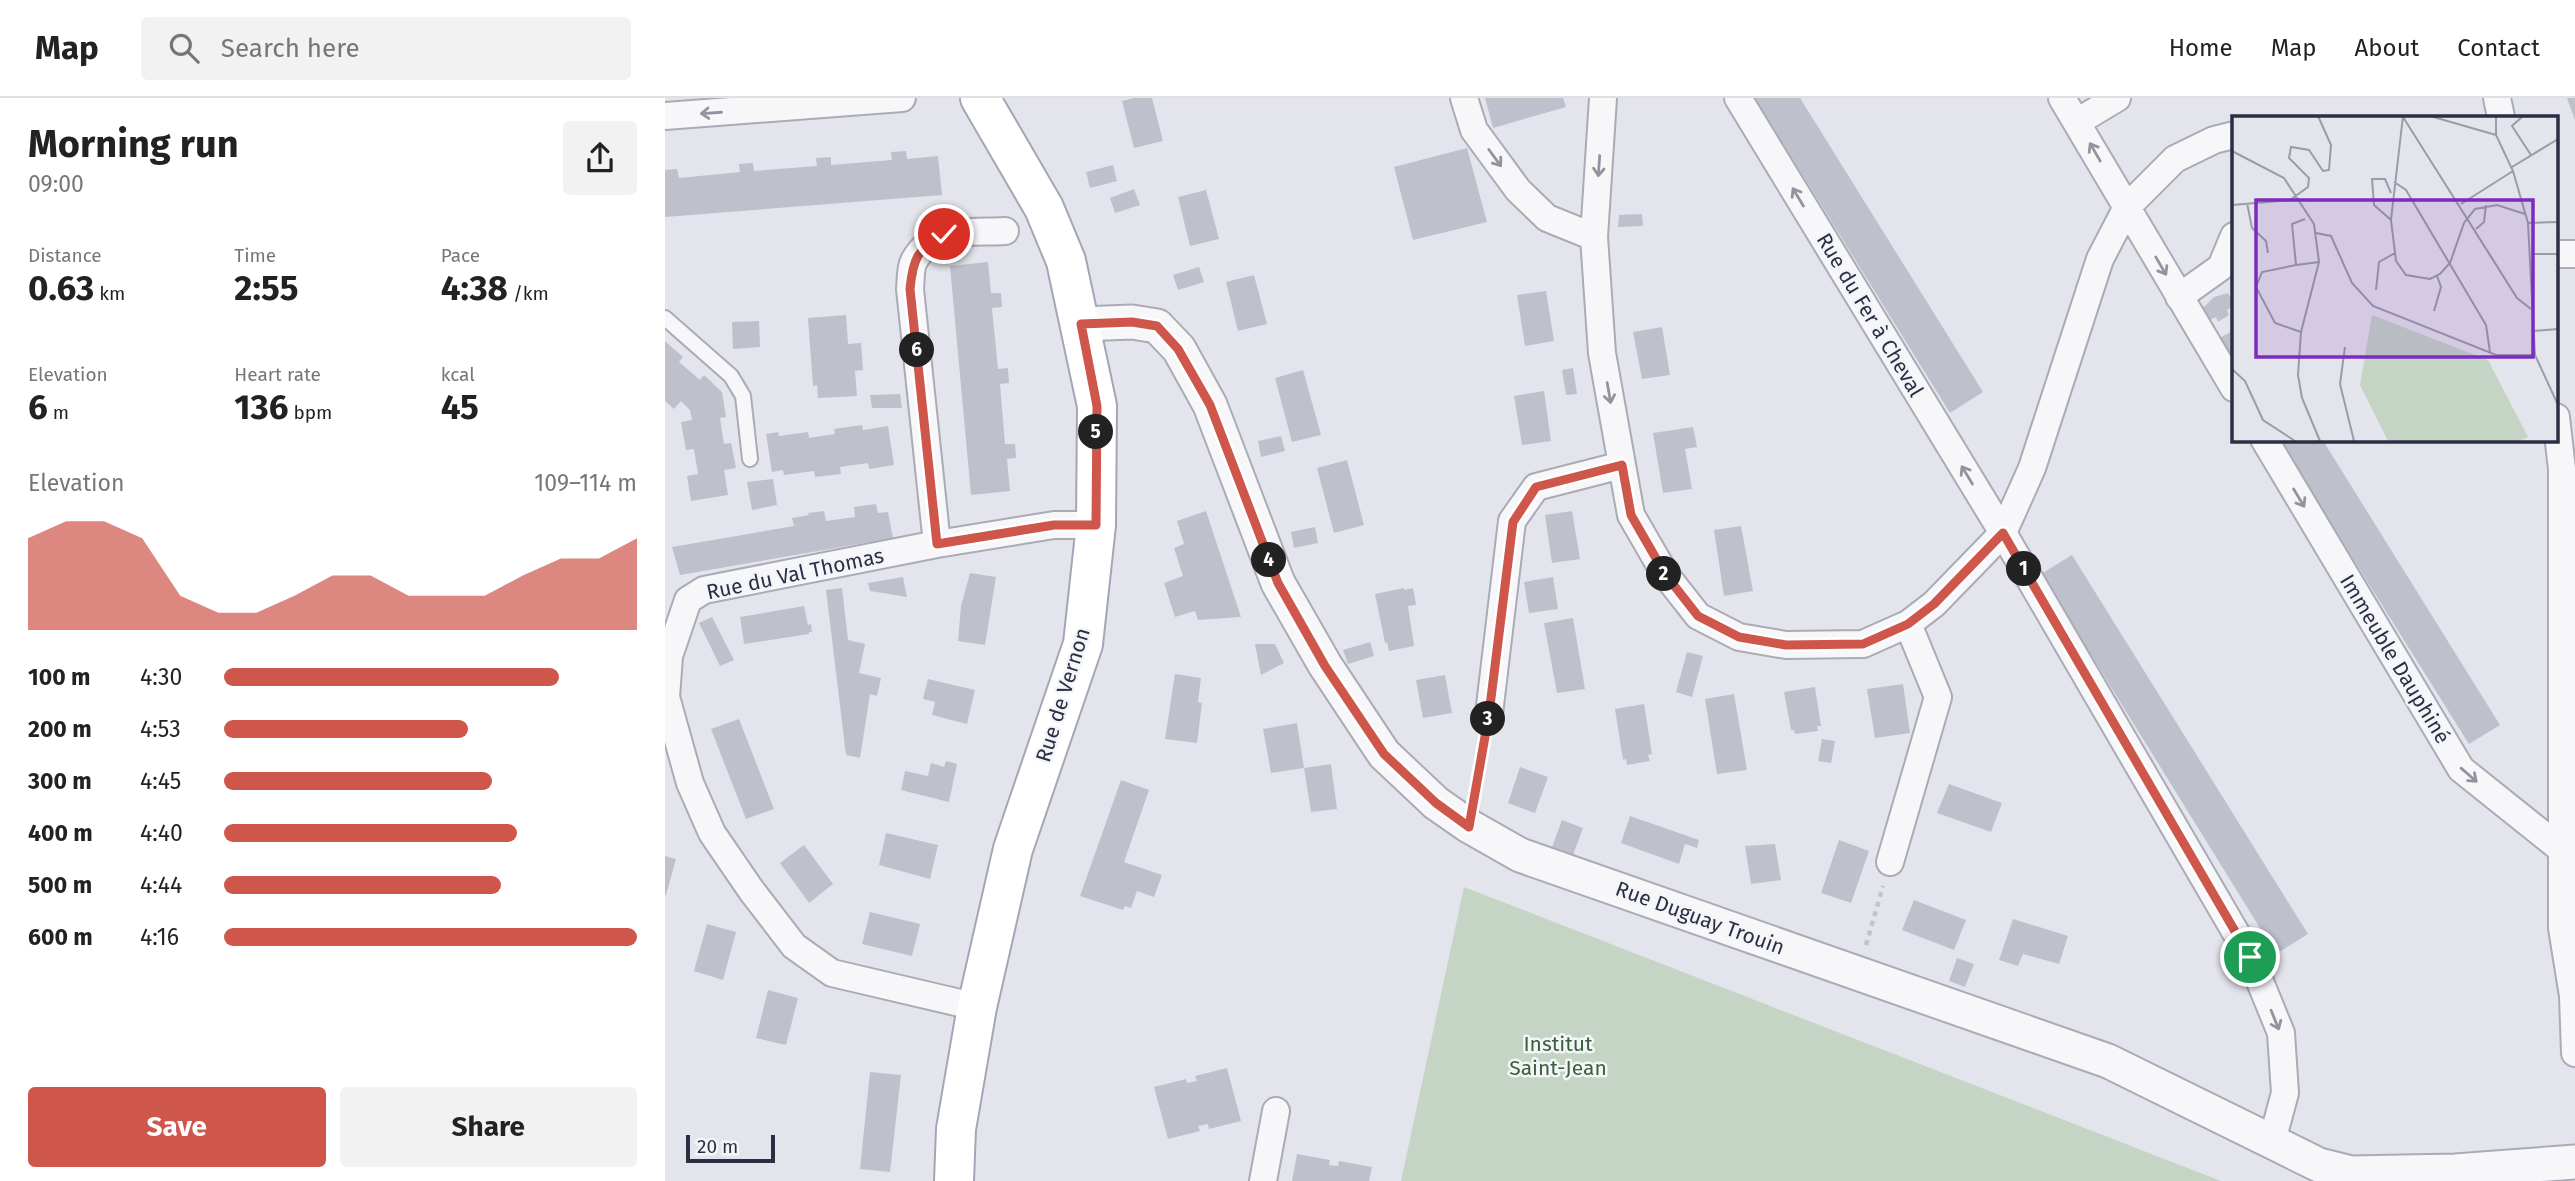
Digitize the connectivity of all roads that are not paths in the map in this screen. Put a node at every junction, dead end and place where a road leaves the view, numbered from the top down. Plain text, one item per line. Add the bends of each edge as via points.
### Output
1 (902, 98) edge
2 (980, 98) edge
3 (1464, 98) edge
4 (1603, 98) edge
5 (1738, 98) edge
6 (2062, 98) edge
7 (2117, 98) edge
8 (2497, 98) edge
9 (665, 116) edge
10 (2501, 116) edge
11 (2077, 122) junction
12 (2232, 136) edge
13 (2127, 207) junction
14 (1005, 232) dead end
15 (1594, 237) junction
16 (2232, 241) edge
17 (2557, 254) edge
18 (2575, 254) edge
19 (2179, 297) junction
20 (665, 318) edge
21 (1081, 324) junction
22 (2232, 385) edge
23 (2557, 422) edge
24 (2265, 441) edge
25 (750, 459) dead end
26 (1622, 465) junction
27 (2569, 469) edge
28 (1096, 525) junction
29 (2003, 533) junction
30 (937, 544) junction
31 (1908, 624) junction
32 (1489, 714) road end
33 (2561, 849) junction
34 (1890, 862) road end
35 (2574, 996) edge
36 (977, 1007) junction
37 (2575, 1053) edge
38 (1276, 1111) dead end
39 (2272, 1141) junction
40 (2575, 1162) edge
41 (954, 1181) edge
42 (1263, 1181) edge

1 -> 9 street
2 - 21 main road, Rue de Vernon via 1044,208 1066,261
3 -> 15 street via 1474,130 1518,190 1547,218
4 -> 15 street
29 -> 5 street, Rue du Fer à Cheval
6 - 11 street
7 - 11 street
8 - 10 street
13 -> 11 street
12 - 13 street via 2175,159
13 -> 19 street
13 - 29 street via 2100,259 2032,468
14 - 30 street via 944,234 928,243 912,263 910,289
15 -> 26 street via 1602,353
16 - 19 street via 2221,267
17 - 18 street
19 - 22 street
20 - 25 lane via 731,376 743,396
21 - 28 main road, Rue de Vernon via 1097,406
21 - 39 street, Rue Duguay Trouin via 1157,326 1178,349 1210,405 1278,583 1325,666 1384,754 1469,827 1520,855 2108,1061
23 - 27 street
24 -> 33 street, Immeuble Dauphiné via 2461,769
26 - 31 street via 1631,515 1665,574 1698,616 1739,637 1786,645 1863,644
26 - 32 street via 1536,487 1513,522
27 - 33 street
28 - 30 street, Rue du Val Thomas via 1054,525
28 - 36 main road, Rue de Vernon via 1083,644 1013,849
29 - 31 street via 1934,604
29 -> 39 street, Rue du Fer à Cheval via 2250,957 2281,1033 2285,1093
30 - 36 street, Rue du Val Thomas via 704,590 688,600 669,656 666,697 690,783 712,833 795,946 832,973
31 - 34 street via 1938,697
33 - 35 street via 2562,928
35 - 37 street
36 - 41 main road, Rue de Vernon via 956,1129
38 - 42 street
39 - 40 street, Rue Duguay Trouin via 2319,1165 2351,1173

